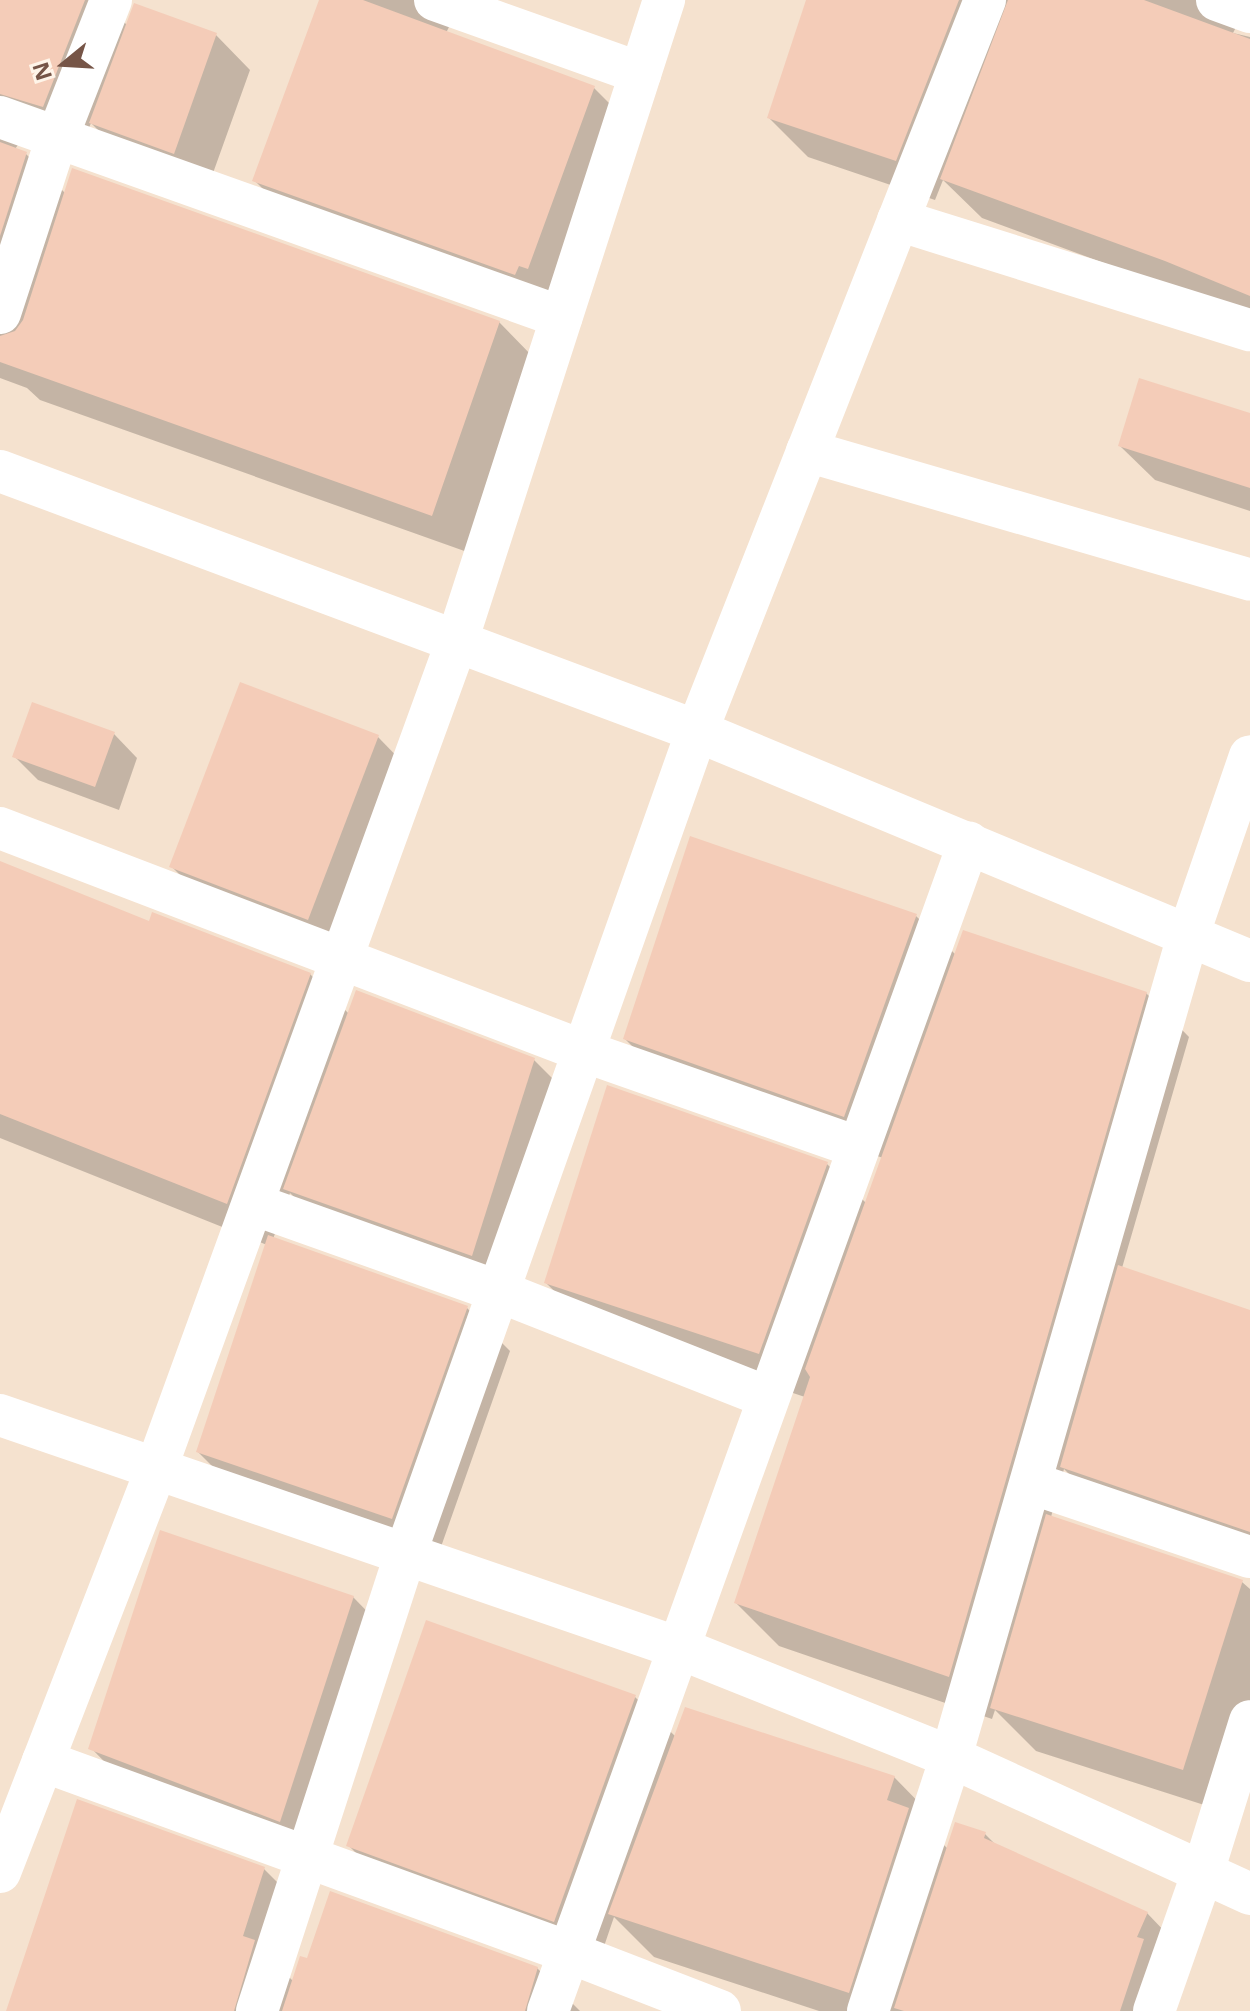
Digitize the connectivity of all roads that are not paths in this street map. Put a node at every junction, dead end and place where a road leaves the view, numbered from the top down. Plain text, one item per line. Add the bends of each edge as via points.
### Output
1 (111, 0) edge
2 (435, 0) edge
3 (664, 0) edge
4 (985, 0) edge
5 (1217, 0) edge
6 (1250, 12) edge
7 (640, 73) junction
8 (0, 117) edge
9 (57, 138) junction
10 (898, 220) junction
11 (0, 313) edge
12 (561, 317) junction
13 (1250, 330) edge
14 (807, 451) junction
15 (0, 471) edge
16 (1250, 580) edge
17 (457, 641) junction
18 (697, 731) junction
19 (1250, 756) edge
20 (0, 828) edge
21 (969, 842) junction
22 (1188, 936) junction
23 (342, 959) junction
24 (1250, 961) edge
25 (583, 1051) junction
26 (857, 1147) junction
27 (253, 1204) junction
28 (498, 1291) junction
29 (767, 1397) junction
30 (0, 1415) edge
31 (156, 1469) junction
32 (1031, 1483) junction
33 (405, 1555) junction
34 (1250, 1557) edge
35 (676, 1647) junction
36 (1250, 1721) edge
37 (951, 1757) junction
38 (43, 1761) junction
39 (307, 1856) junction
40 (0, 1872) edge
41 (1203, 1872) junction
42 (1250, 1894) edge
43 (568, 1952) junction
44 (257, 2011) edge
45 (548, 2011) edge
46 (720, 2011) edge
47 (868, 2011) edge
48 (1154, 2011) edge

1 - 9 street
2 - 7 street
3 - 7 street
4 - 10 street
5 - 6 street
7 - 12 street
8 - 9 street
9 - 11 street
9 - 12 street
10 - 13 street
10 - 14 street
12 - 17 street
14 - 16 street
14 - 18 street
15 - 17 street
17 - 18 street
17 - 23 street
18 - 21 street
18 - 25 street
19 - 22 street
20 - 23 street
21 - 22 street
21 - 26 street
22 - 24 street
22 - 32 street
23 - 25 street
23 - 27 street
25 - 26 street
25 - 28 street
26 - 29 street
27 - 28 street
27 - 31 street
28 - 29 street
28 - 33 street
29 - 35 street
30 - 31 street
31 - 33 street
31 - 38 street
32 - 34 street
32 - 37 street
33 - 35 street
33 - 39 street
35 - 37 street
35 - 43 street
36 - 41 street
37 - 41 street
37 - 47 street
38 - 39 street
38 - 40 street
39 - 43 street
39 - 44 street
41 - 42 street
41 - 48 street
43 - 45 street
43 - 46 street

